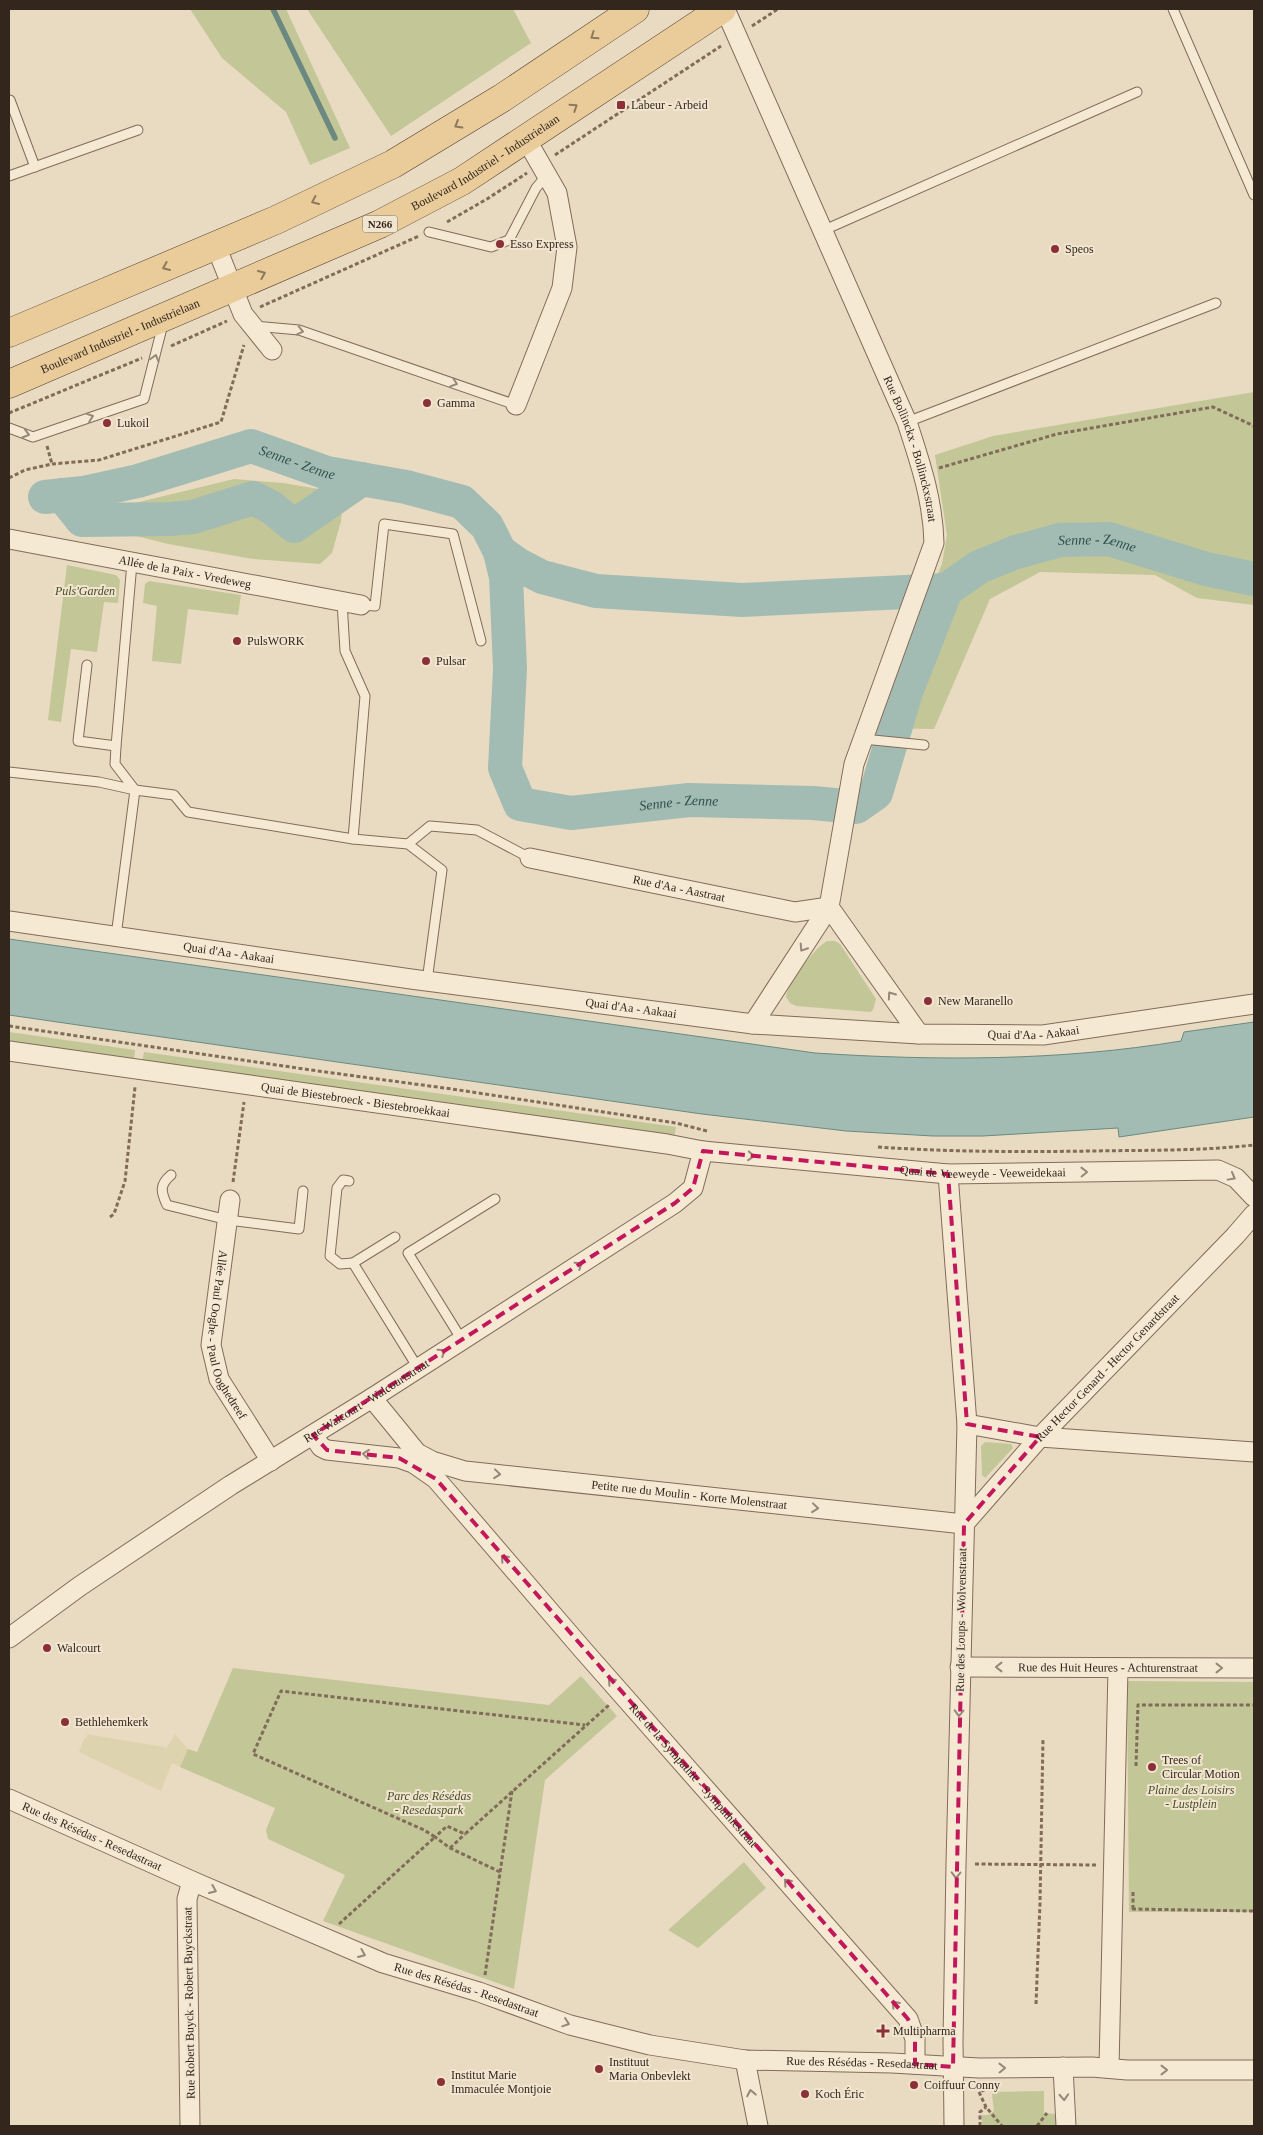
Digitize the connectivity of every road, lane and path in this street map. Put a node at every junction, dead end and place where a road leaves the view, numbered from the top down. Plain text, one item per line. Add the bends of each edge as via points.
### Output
1 (635, 9) edge
2 (723, 9) edge
3 (778, 9) edge
4 (1173, 9) edge
5 (736, 36) junction
6 (1137, 92) dead end
7 (10, 100) dead end
8 (138, 130) dead end
9 (526, 139) junction
10 (35, 166) junction
11 (547, 175) junction
12 (9, 176) edge
13 (1254, 196) edge
14 (822, 231) junction
15 (429, 232) dead end
16 (216, 246) junction
17 (232, 286) junction
18 (1216, 303) dead end
19 (165, 316) junction
20 (252, 326) junction
21 (9, 333) edge
22 (272, 350) dead end
23 (9, 384) edge
24 (516, 405) joint
25 (906, 422) junction
26 (1254, 426) edge
27 (9, 428) edge
28 (44, 433) junction
29 (52, 464) junction
30 (924, 472) junction
31 (9, 478) edge
32 (9, 539) edge
33 (132, 562) junction
34 (342, 602) junction
35 (361, 605) joint
36 (481, 641) dead end
37 (87, 665) dead end
38 (871, 740) junction
39 (924, 745) dead end
40 (116, 746) junction
41 (9, 772) edge
42 (135, 790) junction
43 (353, 839) junction
44 (408, 844) junction
45 (530, 858) joint
46 (829, 907) junction
47 (9, 920) edge
48 (116, 936) junction
49 (427, 981) junction
50 (1254, 1004) edge
51 (753, 1024) junction
52 (9, 1026) edge
53 (919, 1034) junction
54 (9, 1051) edge
55 (137, 1068) junction
56 (244, 1105) dead end
57 (711, 1131) dead end
58 (1254, 1146) edge
59 (874, 1147) dead end
60 (703, 1151) junction
61 (948, 1174) junction
62 (171, 1175) dead end
63 (349, 1181) dead end
64 (303, 1191) dead end
65 (1254, 1197) edge
66 (495, 1199) dead end
67 (230, 1200) joint
68 (1254, 1214) edge
69 (110, 1217) dead end
70 (228, 1220) junction
71 (395, 1237) dead end
72 (353, 1263) junction
73 (462, 1340) junction
74 (418, 1368) junction
75 (372, 1398) junction
76 (967, 1424) junction
77 (313, 1434) junction
78 (1040, 1437) junction
79 (1254, 1452) edge
80 (415, 1458) junction
81 (271, 1461) junction
82 (466, 1471) junction
83 (450, 1494) junction
84 (964, 1524) junction
85 (9, 1638) edge
86 (960, 1667) junction
87 (1118, 1668) junction
88 (1254, 1668) edge
89 (623, 1694) junction
90 (1254, 1704) edge
91 (1138, 1705) dead end
92 (584, 1725) junction
93 (1043, 1738) dead end
94 (512, 1790) junction
95 (9, 1799) edge
96 (465, 1834) junction
97 (435, 1837) junction
98 (450, 1848) junction
99 (956, 1864) junction
100 (1041, 1864) junction
101 (1114, 1866) junction
102 (500, 1872) junction
103 (192, 1881) junction
104 (1113, 1909) junction
105 (1254, 1911) edge
106 (324, 1938) junction
107 (479, 1992) junction
108 (1036, 2004) dead end
109 (745, 2060) junction
110 (915, 2064) junction
111 (953, 2067) junction
112 (1063, 2068) junction
113 (1109, 2068) junction
114 (1254, 2070) edge
115 (992, 2086) dead end
116 (986, 2107) junction
117 (1051, 2108) dead end
118 (190, 2126) edge
119 (758, 2126) edge
120 (954, 2126) edge
121 (980, 2126) edge
122 (1002, 2126) edge
123 (1037, 2126) edge
124 (1066, 2126) edge

1 -> 16 main road via 502,98 393,164
2 - 5 street, Rue Bollinckx - Bollinckxstraat
9 -> 2 main road, Boulevard Industriel - Industrielaan / N266
3 - 5 path
4 - 13 lane
5 - 14 street, Rue Bollinckx - Bollinckxstraat
6 - 14 lane
7 - 10 lane
8 - 10 lane
9 - 11 street
17 -> 9 main road, Boulevard Industriel - Industrielaan / N266 via 380,224 462,181
10 - 12 lane
11 - 15 lane via 536,188 509,240 491,247
11 - 24 street via 557,193 567,247 562,288
14 - 25 street, Rue Bollinckx - Bollinckxstraat
16 - 17 street
16 -> 21 main road
17 - 19 main road, Boulevard Industriel - Industrielaan / N266
17 - 20 street via 243,314
18 - 25 lane
19 - 23 main road, Boulevard Industriel - Industrielaan / N266
28 -> 19 lane via 144,399
20 - 22 street
20 -> 24 lane via 299,330
20 - 29 path via 239,356 221,422 99,460
25 - 30 street, Rue Bollinckx - Bollinckxstraat
26 - 30 path via 1213,407 1057,434
27 -> 28 lane via 33,436
28 - 29 path
29 - 31 path
30 - 38 street, Rue Bollinckx - Bollinckxstraat via 934,543 910,609
32 - 33 street, Allée de la Paix - Vredeweg
33 - 34 street, Allée de la Paix - Vredeweg
33 - 40 lane
34 - 35 street, Allée de la Paix - Vredeweg
34 - 43 lane via 345,651 365,696
35 - 36 lane via 376,606 384,524 453,534
37 - 40 lane via 78,741
38 - 39 lane
38 - 46 street, Rue Bollinckx - Bollinckxstraat via 854,764
40 - 42 lane via 115,764
41 - 42 lane via 99,782
42 - 43 lane via 174,795 188,812
42 - 48 lane
43 - 44 lane
44 - 45 lane via 430,826 476,830
44 - 49 lane via 442,870
45 - 46 street, Rue d'Aa - Aastraat via 795,912
46 -> 51 street, Rue Bollinckx - Bollinckxstraat
53 -> 46 street
47 - 48 street, Quai d'Aa - Aakaai
48 - 49 street, Quai d'Aa - Aakaai
49 - 51 street, Quai d'Aa - Aakaai
50 - 53 street, Quai d'Aa - Aakaai via 1043,1035
51 - 53 street, Quai d'Aa - Aakaai
52 - 57 path via 452,1088
54 - 55 street, Quai de Biestebroeck - Biestebroekkaai
55 - 60 street, Quai de Biestebroeck - Biestebroekkaai
55 - 69 path via 125,1182
56 - 67 path
58 - 59 path via 1003,1152
60 -> 61 street, Quai de Veeweyde - Veeweidekaai
73 -> 60 street, Rue Walcourt - Walcourtstraat via 675,1203 693,1188
61 -> 65 street, Quai de Veeweyde - Veeweidekaai via 1218,1170 1236,1178
61 - 76 street, Rue des Loups - Wolvenstraat
62 - 70 lane via 161,1186 167,1206
63 - 72 lane via 342,1180 337,1188 330,1256 340,1264
64 - 70 lane via 299,1229
66 - 73 lane via 408,1253
67 - 70 street, Allée Paul Ooghe - Paul Ooghedreef
68 - 78 street, Rue Hector Genard - Hector Genardstraat
70 - 81 street, Allée Paul Ooghe - Paul Ooghedreef via 211,1345 219,1379
71 - 72 lane
72 - 74 lane
74 -> 73 street, Rue Walcourt - Walcourtstraat
74 - 75 street, Rue Walcourt - Walcourtstraat
75 - 77 street, Rue Walcourt - Walcourtstraat
75 - 80 street, Rue de la Sympathie - Sympathiestraat
76 - 78 street
76 - 84 street, Rue des Loups - Wolvenstraat
80 -> 77 street, Petite rue du Moulin - Korte Molenstraat via 327,1450 321,1447
77 - 81 street, Rue Walcourt - Walcourtstraat
78 - 79 street
78 - 84 street, Rue Hector Genard - Hector Genardstraat
80 - 82 street, Petite rue du Moulin - Korte Molenstraat
80 - 83 street, Rue de la Sympathie - Sympathiestraat
81 - 85 street, Rue Walcourt - Walcourtstraat via 103,1570
82 - 83 street
82 -> 84 street, Petite rue du Moulin - Korte Molenstraat
89 -> 83 street, Rue de la Sympathie - Sympathiestraat
84 - 86 street, Rue des Loups - Wolvenstraat
87 -> 86 street, Rue des Huit Heures - Achturenstraat
86 -> 99 street, Rue des Loups - Wolvenstraat
87 -> 88 street, Rue des Huit Heures - Achturenstraat
87 - 101 street
89 - 92 path
110 -> 89 street, Rue de la Sympathie - Sympathiestraat via 915,2039 908,2019
90 - 91 path
92 - 94 path
92 - 97 path via 281,1691 253,1754
93 - 100 path
94 - 96 path
94 - 102 path
95 - 103 street, Rue des Résédas - Resedastraat
96 - 97 path via 447,1826
96 - 98 path
97 - 98 path
97 - 106 path
98 - 102 path
99 - 100 path
99 -> 111 street, Rue des Loups - Wolvenstraat
100 - 101 path
100 - 108 path
101 - 104 street
102 - 107 path via 486,1969
103 -> 106 street, Rue des Résédas - Resedastraat
103 - 118 street, Rue Robert Buyck - Robert Buyckstraat via 187,1899
104 - 105 path
104 - 113 street
106 -> 107 street, Rue des Résédas - Resedastraat via 383,1963
107 -> 109 street, Rue des Résédas - Resedastraat via 570,2025 650,2046
109 - 110 street, Rue des Résédas - Resedastraat
119 -> 109 street
110 - 111 street, Rue des Résédas - Resedastraat
111 -> 112 street, Rue des Résédas - Resedastraat
111 - 120 street, Rue des Loups - Wolvenstraat
112 - 113 street, Rue des Résédas - Resedastraat
112 -> 124 street
113 -> 114 street, Rue des Résédas - Resedastraat
115 - 116 path via 979,2092
116 - 121 path via 980,2112
116 - 122 path
117 - 123 path

